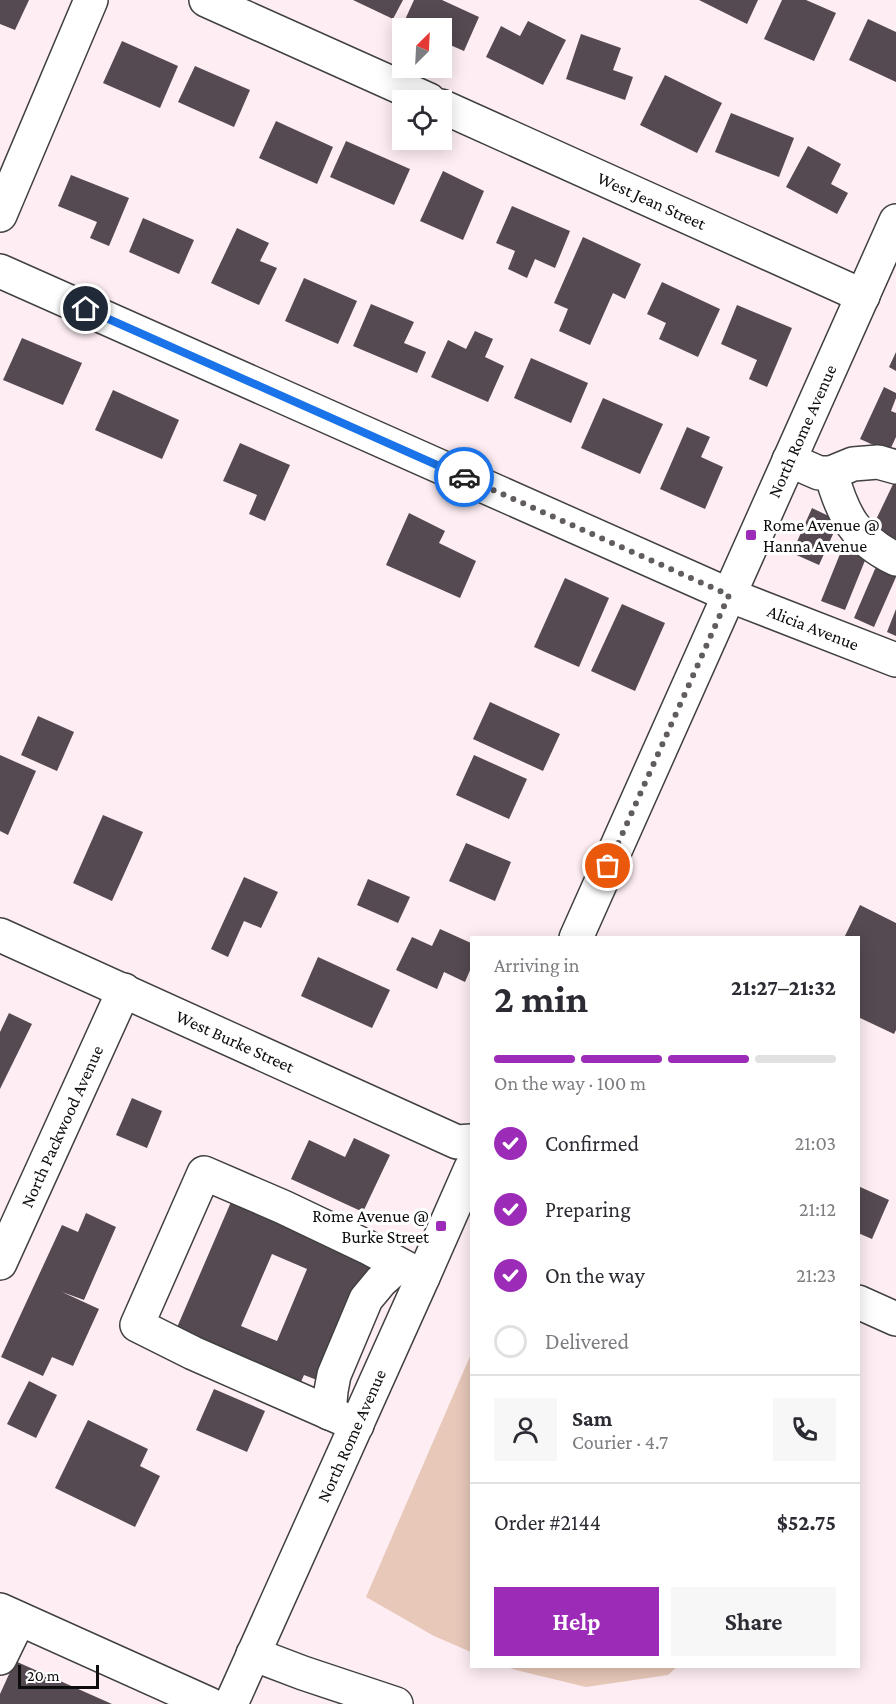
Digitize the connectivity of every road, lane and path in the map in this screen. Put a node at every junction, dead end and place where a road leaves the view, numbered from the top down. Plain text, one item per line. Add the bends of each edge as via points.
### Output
1 (91, 0) edge
2 (206, 0) edge
3 (407, 90) edge
4 (452, 111) edge
5 (0, 215) edge
6 (896, 221) edge
7 (888, 262) edge
8 (0, 271) edge
9 (862, 296) junction
10 (789, 460) junction
11 (896, 467) edge
12 (831, 473) junction
13 (896, 559) edge
14 (729, 595) junction
15 (896, 660) edge
16 (0, 935) edge
17 (577, 936) edge
18 (124, 990) junction
19 (470, 1141) edge
20 (470, 1170) edge
21 (0, 1263) edge
22 (411, 1271) junction
23 (860, 1303) edge
24 (896, 1319) edge
25 (343, 1419) junction
26 (10, 1614) edge
27 (253, 1654) junction
28 (0, 1658) edge
29 (209, 1704) edge
30 (231, 1704) edge
31 (396, 1704) edge

1 - 5 street
2 - 3 street
4 - 9 street, West Jean Street
6 - 7 street, North Rome Avenue
7 - 9 street, North Rome Avenue
8 - 14 street, Alicia Avenue
9 - 10 street, North Rome Avenue
10 - 12 street via 819,473
10 - 14 street, North Rome Avenue
11 - 12 street via 878,462 853,464
12 - 13 street via 848,519 865,539
14 - 15 street, Alicia Avenue
14 - 17 street, North Rome Avenue
16 - 18 street, West Burke Street
18 - 19 street, West Burke Street via 457,1142
18 - 21 street, North Packwood Avenue
20 - 22 street, North Rome Avenue
22 - 25 street, North Rome Avenue
22 - 25 street via 381,1281 366,1299 334,1375 331,1391
22 - 25 street via 304,1217 204,1173 137,1325
23 - 24 street
25 - 27 street, North Rome Avenue
26 - 28 street
26 - 29 street
27 - 30 street, North Rome Avenue
27 - 31 street

